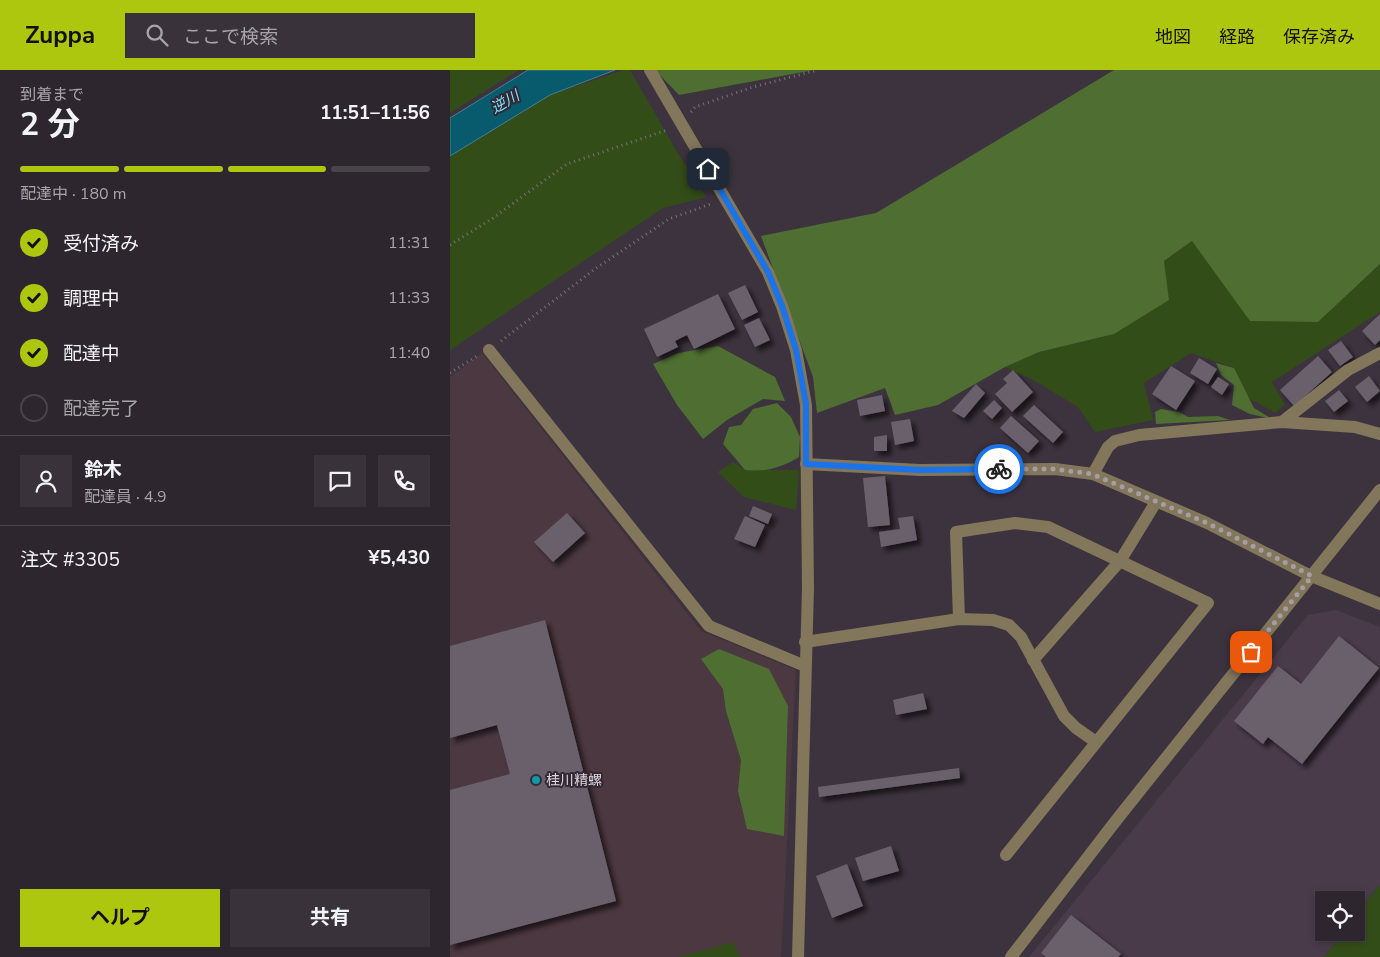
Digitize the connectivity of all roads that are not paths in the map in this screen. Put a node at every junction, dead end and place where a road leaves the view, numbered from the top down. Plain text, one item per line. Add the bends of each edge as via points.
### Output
1 (650, 70) edge
2 (489, 350) road end
3 (1380, 353) edge
4 (1282, 422) junction
5 (1380, 434) edge
6 (806, 464) junction
7 (1092, 474) junction
8 (1380, 490) edge
9 (1156, 502) junction
10 (1120, 561) junction
11 (1312, 576) junction
12 (1380, 604) edge
13 (959, 619) junction
14 (805, 642) junction
15 (1033, 660) junction
16 (804, 666) junction
17 (1096, 742) junction
18 (1006, 855) dead end
19 (798, 957) edge
20 (1011, 957) edge

1 - 6 street via 768,272 782,306 796,350 806,404
2 - 16 street via 710,626
3 - 4 street via 1348,370
4 - 5 street via 1355,428
4 - 7 street via 1139,434 1115,440
6 - 7 street via 920,470 1055,469
6 - 14 street via 808,588
7 - 9 street
8 - 11 street
9 - 10 street
9 - 11 street via 1207,523
10 - 13 street via 1048,527 1015,523 956,532
10 - 15 street
10 - 17 street via 1208,603
11 - 12 street
11 - 20 street
13 - 14 street
13 - 15 street via 993,620 1009,625 1021,638
14 - 16 street
15 - 17 street via 1064,716
16 - 19 street
17 - 18 street

